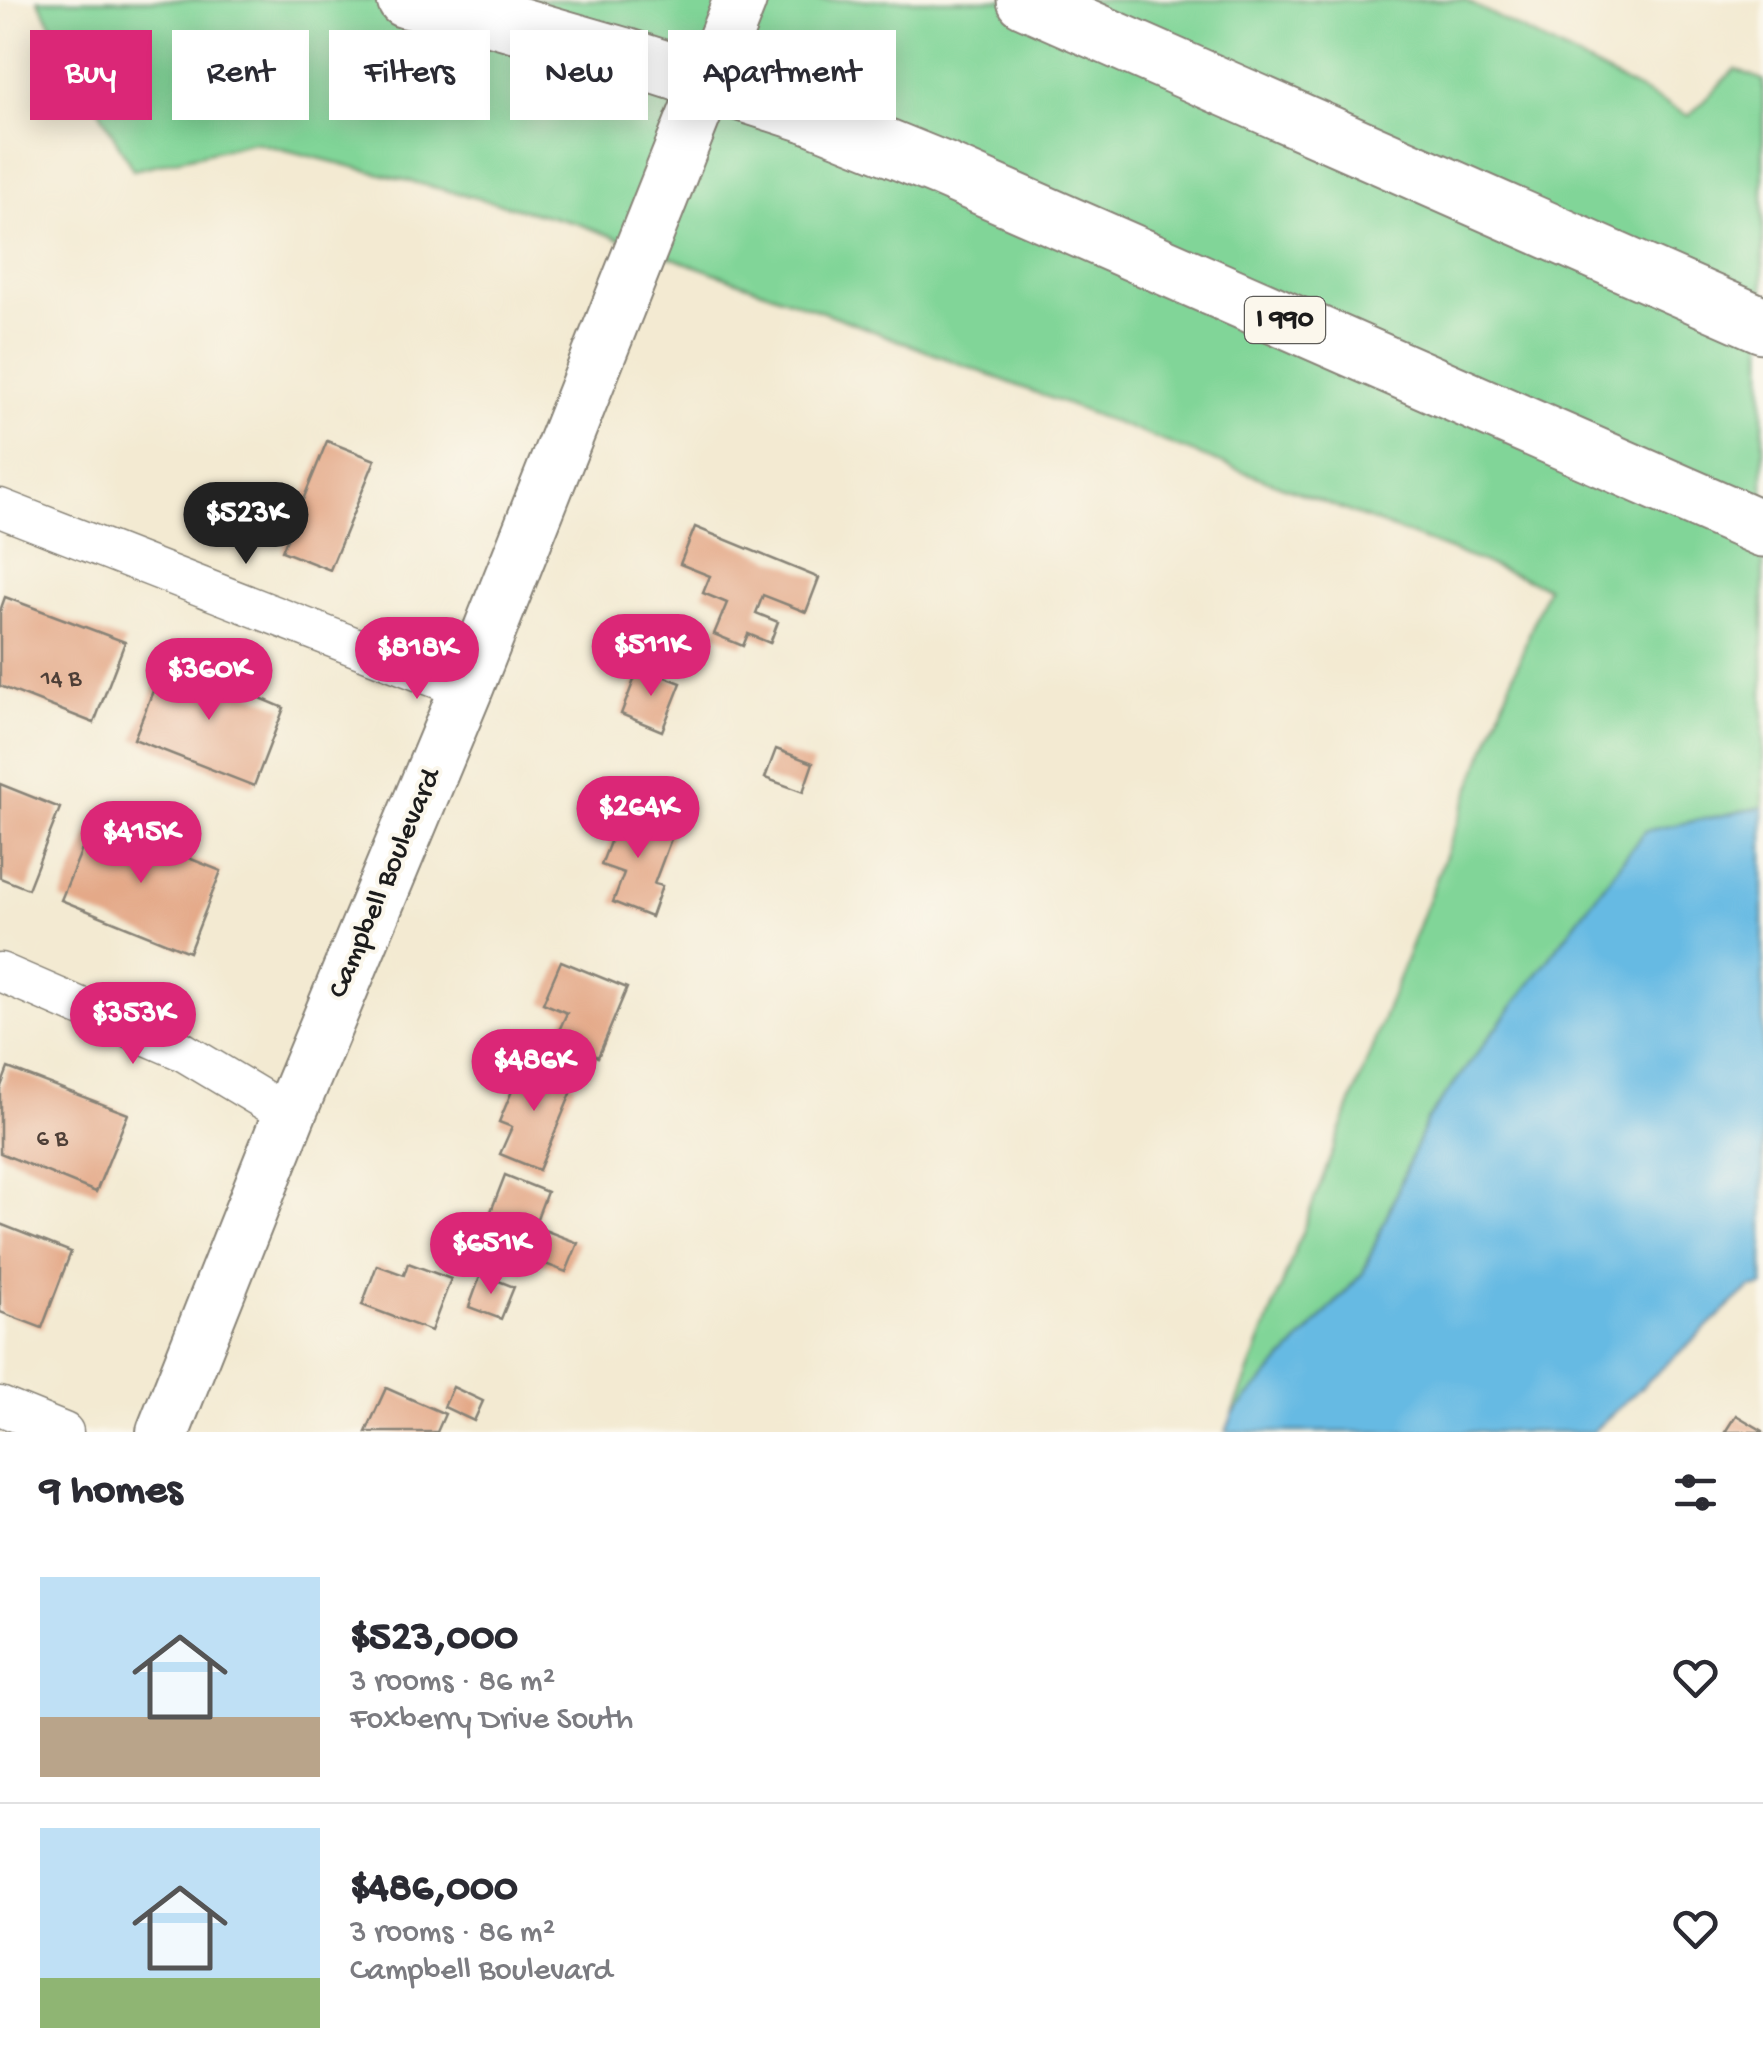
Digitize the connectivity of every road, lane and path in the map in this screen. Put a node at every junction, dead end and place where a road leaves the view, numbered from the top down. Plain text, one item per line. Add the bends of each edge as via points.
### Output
1 (405, 0) edge
2 (740, 0) edge
3 (1025, 0) edge
4 (1763, 326) edge
5 (0, 508) edge
6 (1763, 529) edge
7 (466, 690) junction
8 (0, 972) edge
9 (290, 1114) junction
10 (0, 1406) edge
11 (64, 1432) edge
12 (163, 1432) edge

1 - 6 highway, I 990, bridge via 480,14 806,114
2 - 7 main road, Campbell Boulevard
3 - 4 highway
5 - 7 street
7 - 9 main road, Campbell Boulevard
8 - 9 street via 182,1052
9 - 12 main road, Campbell Boulevard
10 - 11 street

